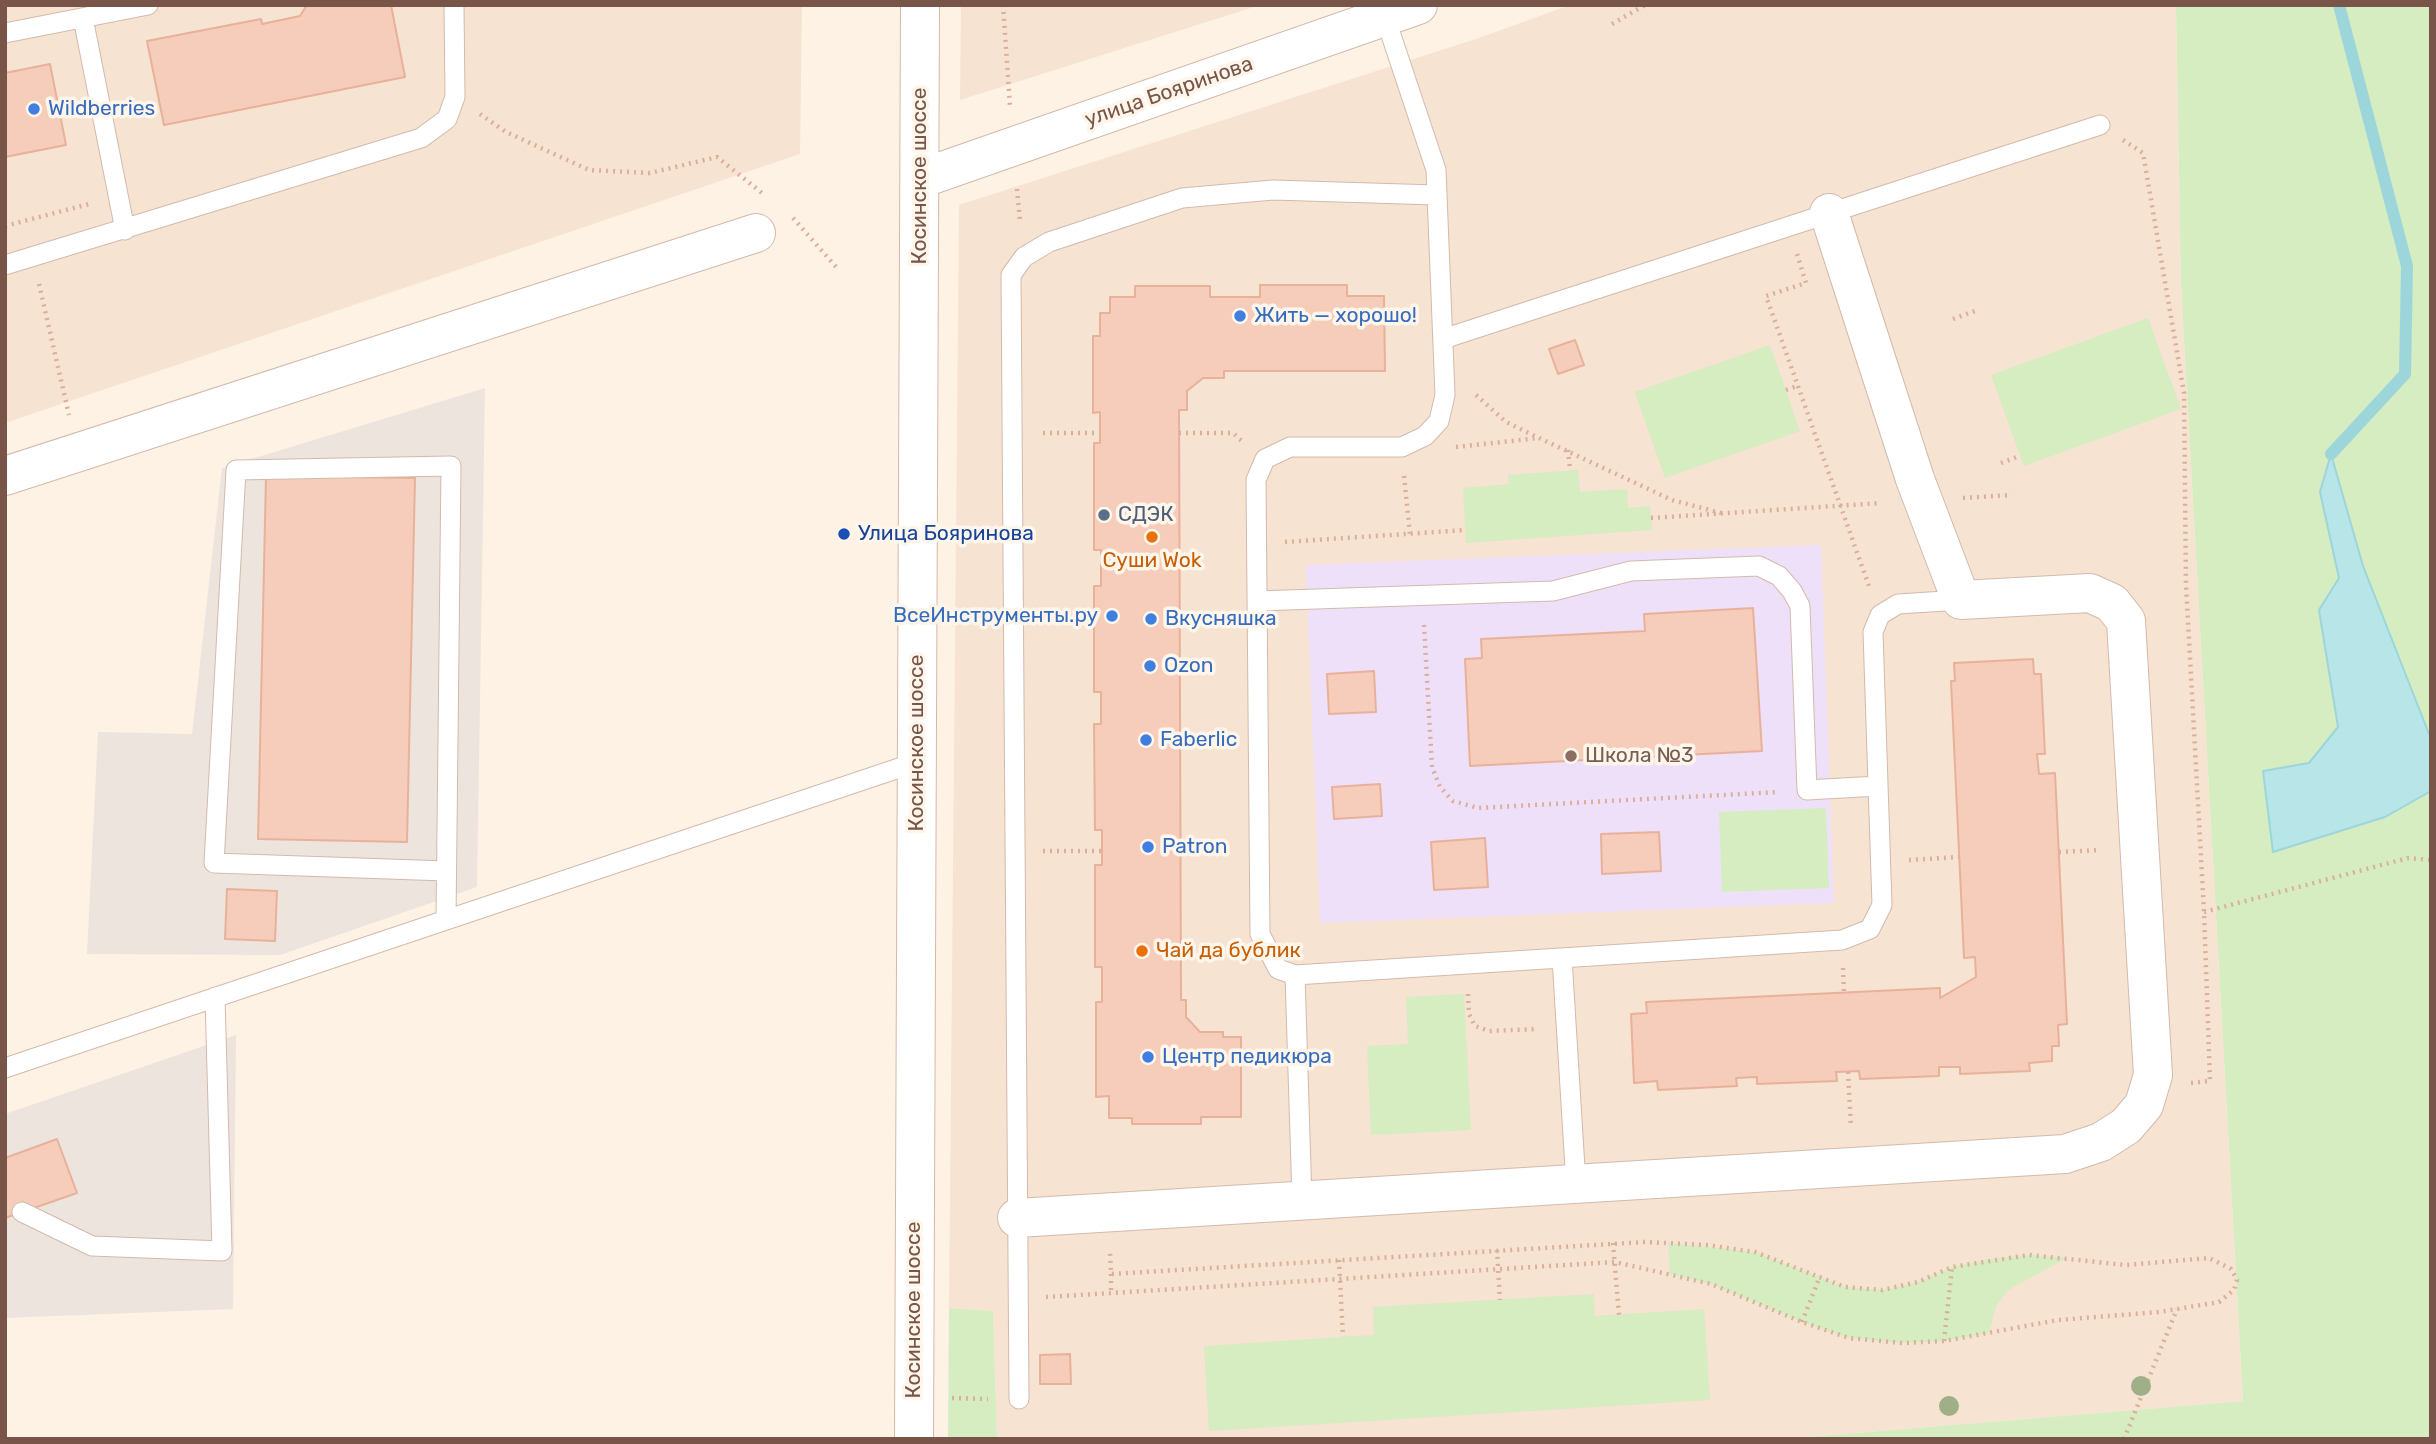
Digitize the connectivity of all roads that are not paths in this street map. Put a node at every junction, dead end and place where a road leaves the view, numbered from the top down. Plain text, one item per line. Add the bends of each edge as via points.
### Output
1 (148, 5) edge
2 (454, 5) edge
3 (920, 5) edge
4 (1401, 11) edge
5 (83, 18) junction
6 (5, 33) edge
7 (2100, 125) road end
8 (920, 180) junction
9 (1436, 195) junction
10 (1829, 213) junction
11 (771, 222) road end
12 (125, 230) junction
13 (5, 265) edge
14 (1443, 339) junction
15 (5, 476) edge
16 (1961, 600) junction
17 (1257, 601) junction
18 (917, 762) junction
19 (1878, 786) junction
20 (446, 871) junction
21 (446, 920) junction
22 (1562, 958) junction
23 (1296, 975) junction
24 (215, 998) junction
25 (5, 1068) edge
26 (1576, 1184) junction
27 (1302, 1200) junction
28 (22, 1212) dead end
29 (1017, 1218) junction
30 (1019, 1399) road end
31 (914, 1439) edge

1 - 5 lane
2 - 12 lane via 455,97 447,119 421,138
3 - 8 street, Косинское шоссе
4 - 8 street, улица Бояринова
4 - 9 lane via 1436,170
5 - 6 lane
5 - 12 lane
7 - 10 lane
8 - 18 street, Косинское шоссе
9 - 14 lane
9 - 29 lane via 1273,190 1182,198 1040,247 1017,266 1009,286
10 - 14 lane
10 - 16 street via 1915,479
11 - 15 street
12 - 13 lane
14 - 17 lane via 1445,395 1439,421 1425,436 1402,447 1290,447 1265,459 1256,480
16 - 19 lane via 1898,604 1880,615 1873,632
16 - 26 street via 2090,593 2112,603 2126,621 2152,1086 2144,1105 2126,1126 2101,1142 2065,1154
17 - 19 lane via 1553,591 1631,571 1759,566 1779,576 1800,606 1807,790
17 - 23 lane via 1260,934 1278,969
18 - 21 lane
18 - 31 street, Косинское шоссе
19 - 22 lane via 1882,905 1870,929 1851,939
20 - 20 lane via 451,466 236,470 214,863
20 - 21 lane
21 - 24 lane
22 - 23 lane
22 - 26 lane
23 - 27 lane
24 - 25 lane
24 - 28 lane via 222,1251 92,1246
26 - 27 street
27 - 29 street
29 - 30 lane

